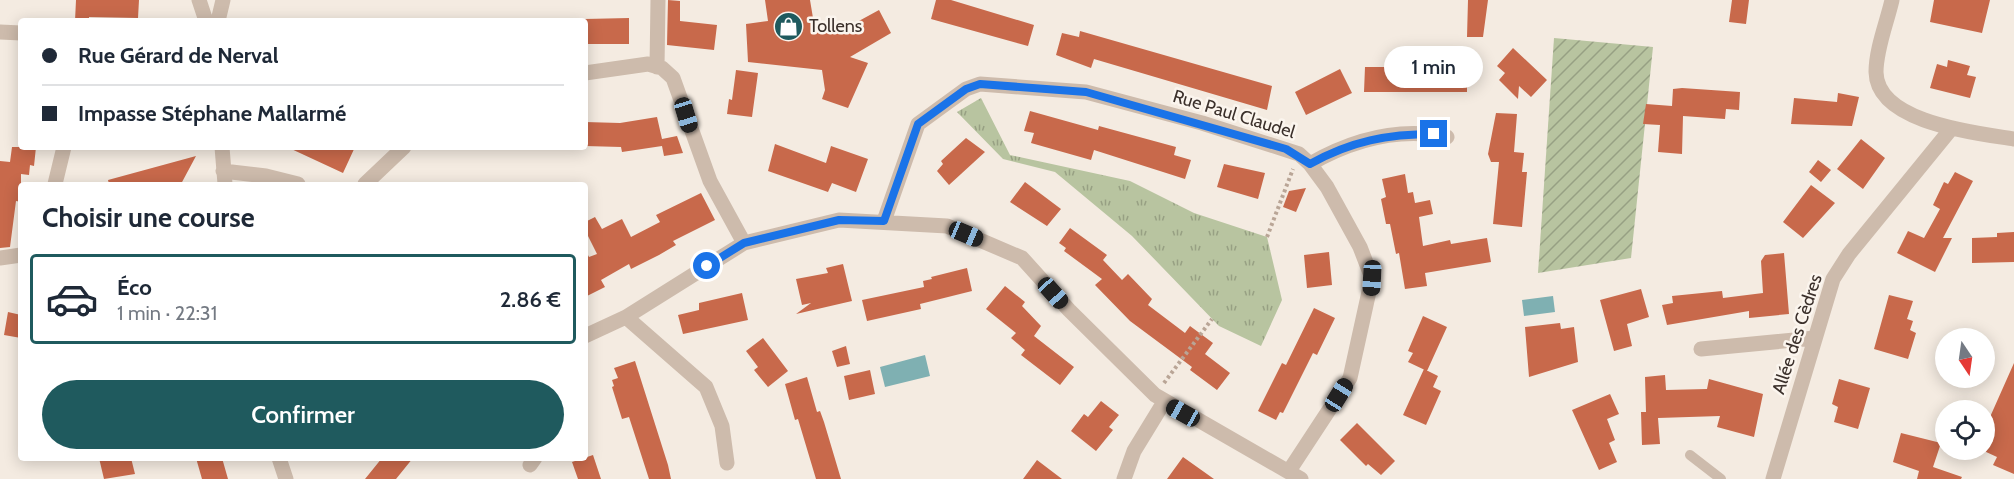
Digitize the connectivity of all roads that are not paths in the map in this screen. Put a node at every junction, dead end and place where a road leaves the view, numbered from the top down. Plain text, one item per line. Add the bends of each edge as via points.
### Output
1 (199, 0) edge
2 (223, 0) edge
3 (658, 0) edge
4 (1892, 0) edge
5 (205, 18) edge
6 (219, 18) edge
7 (0, 32) edge
8 (18, 33) edge
9 (657, 67) junction
10 (588, 73) edge
11 (1950, 129) junction
12 (1447, 137) dead end
13 (2014, 139) edge
14 (63, 150) edge
15 (222, 150) edge
16 (402, 150) edge
17 (1305, 159) junction
18 (224, 178) edge
19 (55, 182) edge
20 (290, 182) edge
21 (367, 182) edge
22 (884, 221) junction
23 (744, 243) junction
24 (18, 255) edge
25 (0, 258) edge
26 (626, 317) junction
27 (588, 335) edge
28 (1815, 338) junction
29 (1701, 349) dead end
30 (1160, 398) junction
31 (1690, 455) dead end
32 (280, 461) edge
33 (727, 463) dead end
34 (1295, 475) edge
35 (286, 479) edge
36 (1124, 479) edge
37 (1721, 479) edge
38 (1773, 479) edge

1 - 5 street
2 - 6 street
3 - 9 street
4 - 11 street via 1876,70 1878,87 1883,97 1896,106
7 - 8 street
9 - 10 street via 648,64
9 - 23 street via 673,78 710,181
11 - 13 street
11 - 28 street, Allée des Cèdres via 1833,279
12 - 17 street via 1398,134 1372,138
14 - 19 street
15 - 18 street
16 - 21 street
17 - 22 street, Rue Paul Claudel via 1202,123 1086,92 980,84 966,89 918,124
17 - 34 street via 1327,187 1372,278 1350,378
18 - 20 street via 266,176
22 - 23 street via 839,220
22 - 30 street via 947,226 1022,258
23 - 26 street
24 - 25 street
26 - 27 street
26 - 33 street via 706,387 722,426
28 - 29 street
28 - 38 street, Allée des Cèdres
30 - 34 street
30 - 36 street
31 - 37 lane
32 - 35 street

